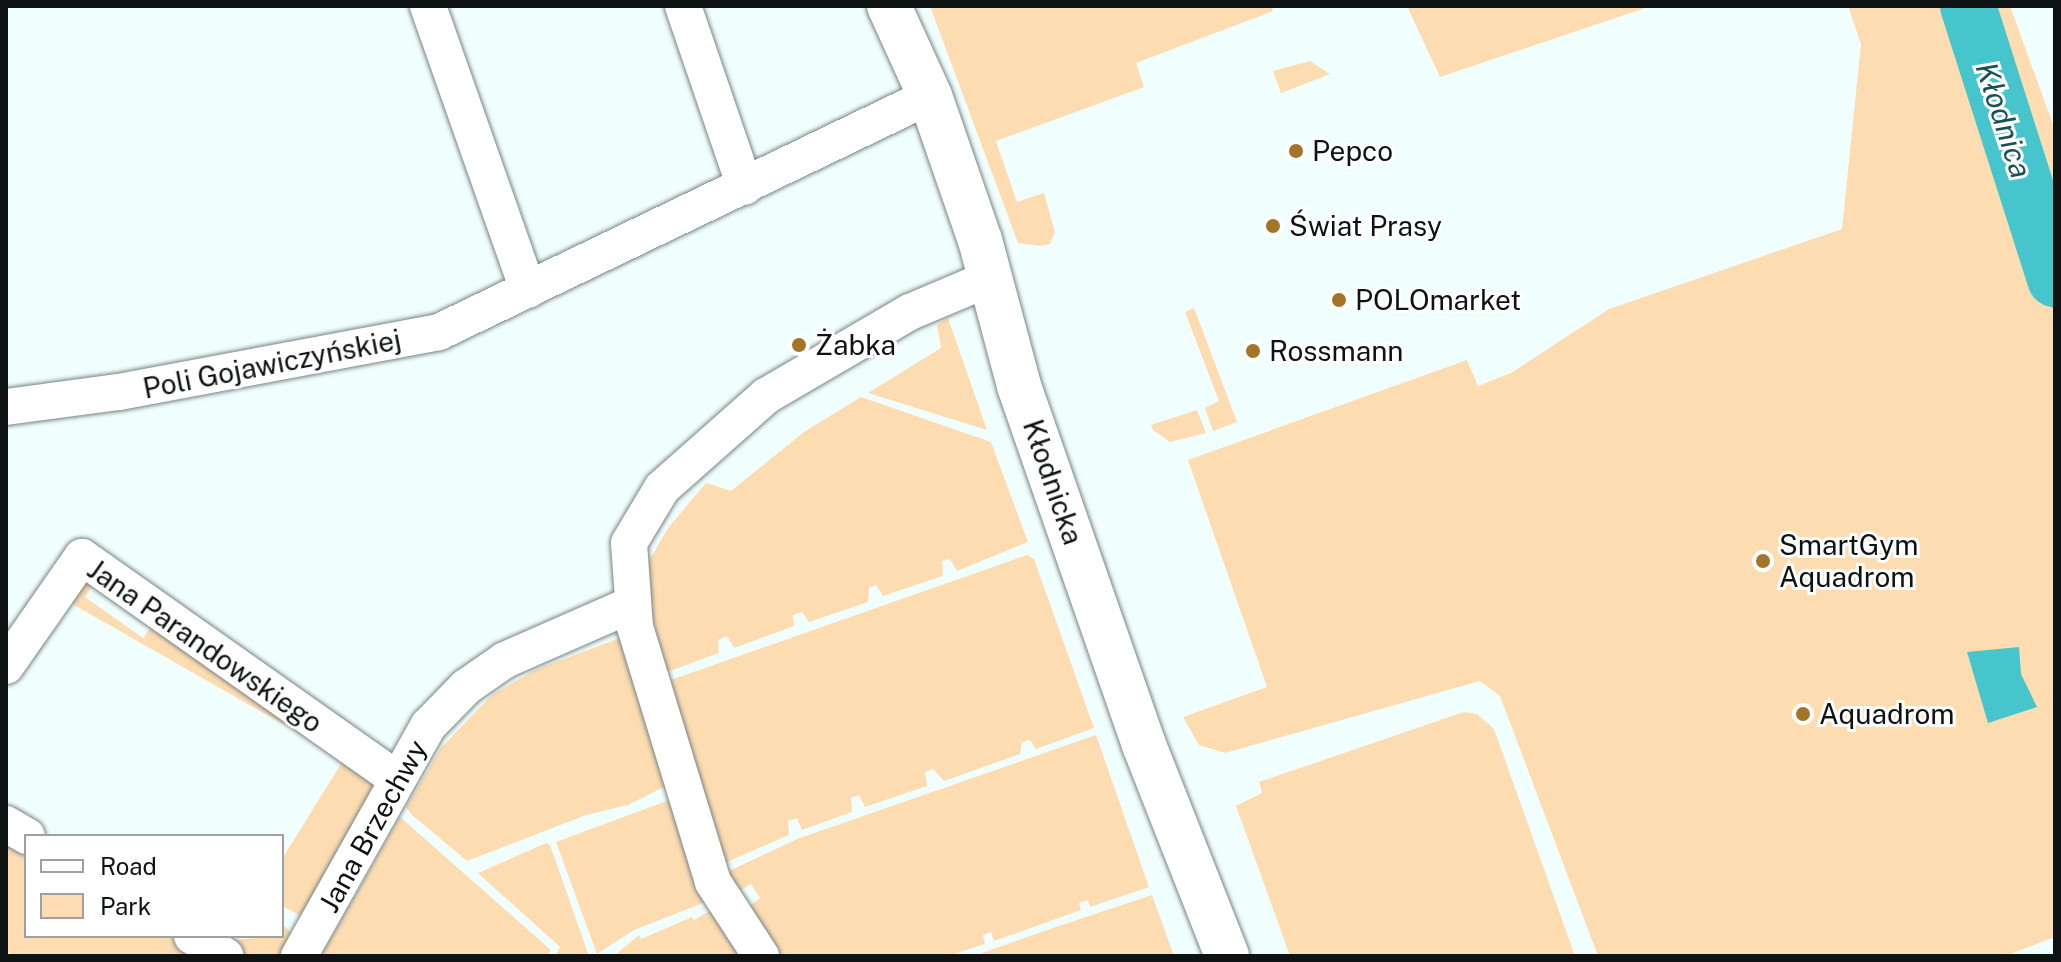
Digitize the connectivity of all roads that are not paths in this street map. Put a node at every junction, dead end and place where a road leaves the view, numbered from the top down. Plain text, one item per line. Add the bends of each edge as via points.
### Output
1 (428, 6) edge
2 (683, 6) edge
3 (889, 6) edge
4 (930, 96) junction
5 (745, 187) junction
6 (988, 279) junction
7 (528, 290) junction
8 (6, 407) edge
9 (630, 605) junction
10 (6, 666) edge
11 (395, 778) junction
12 (6, 824) edge
13 (24, 834) edge
14 (195, 938) edge
15 (225, 956) edge
16 (299, 956) edge
17 (761, 956) edge
18 (1227, 956) edge

1 - 7 street
2 - 5 street
3 - 4 street, Kłodnicka
4 - 5 street, Poli Gojawiczyńskiej
4 - 6 street, Kłodnicka via 980,240
5 - 7 street, Poli Gojawiczyńskiej
6 - 9 street via 910,312 766,396 662,488 629,543
6 - 18 street, Kłodnicka via 1019,386 1144,745
7 - 8 street, Poli Gojawiczyńskiej via 439,332 119,392
9 - 11 street, Jana Brzechwy via 527,648 482,674 428,726
9 - 17 street via 713,882
10 - 11 street, Jana Parandowskiego via 82,557
11 - 16 street, Jana Brzechwy
12 - 13 street
14 - 15 street

